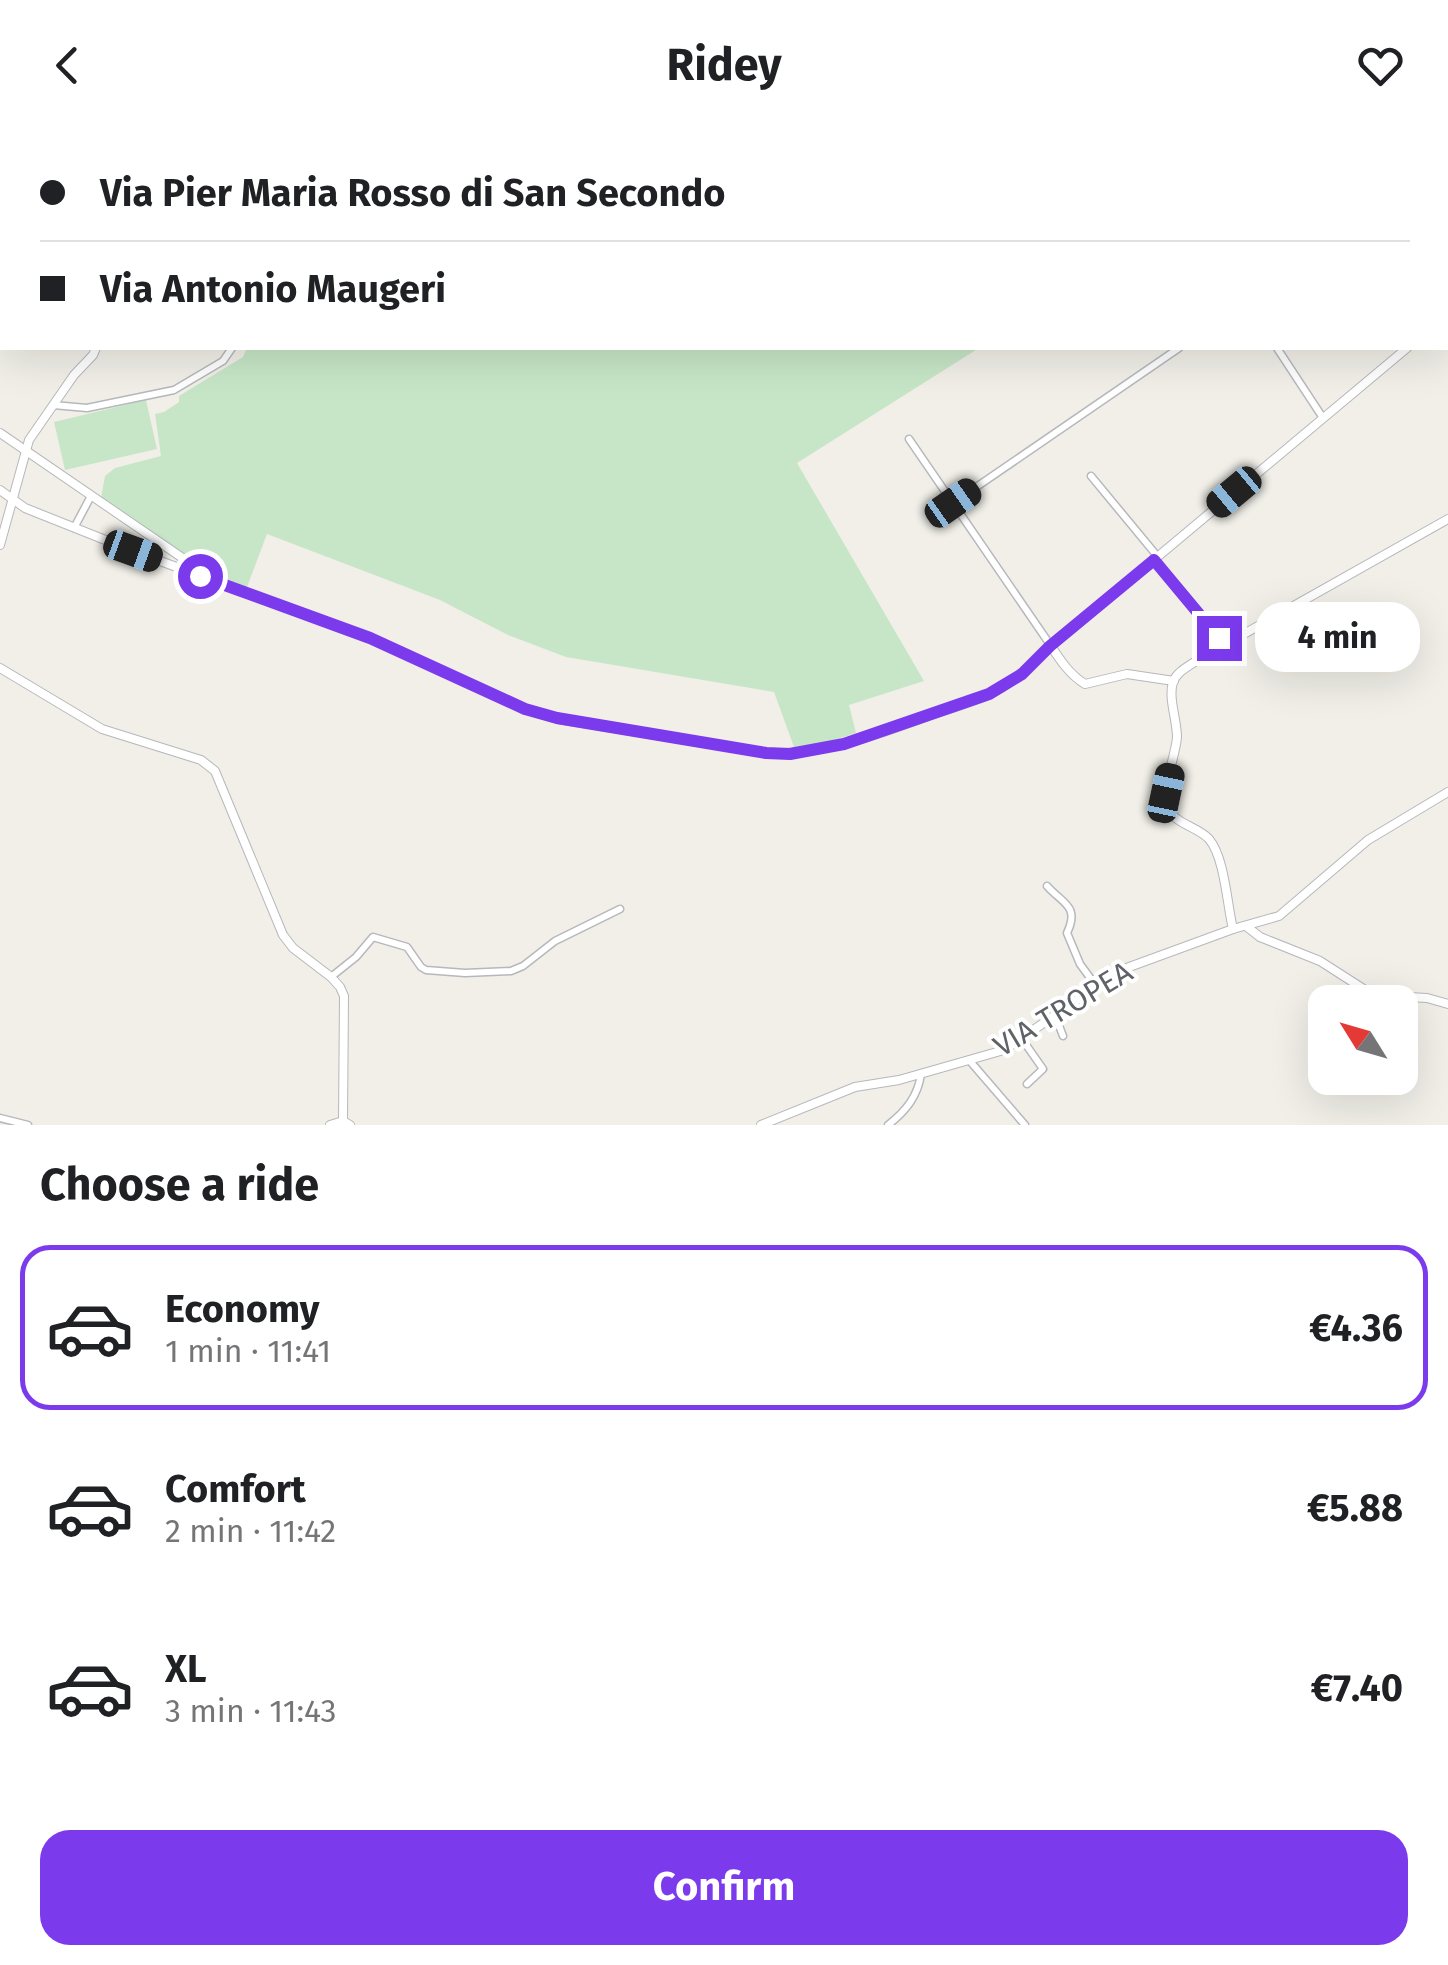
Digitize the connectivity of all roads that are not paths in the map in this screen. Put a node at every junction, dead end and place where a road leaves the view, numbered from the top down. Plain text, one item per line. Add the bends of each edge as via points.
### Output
1 (95, 350) edge
2 (231, 350) edge
3 (1176, 350) edge
4 (1278, 350) edge
5 (1405, 350) edge
6 (54, 405) junction
7 (1323, 418) junction
8 (0, 433) edge
9 (909, 439) dead end
10 (25, 450) junction
11 (1091, 476) dead end
12 (0, 490) edge
13 (91, 496) junction
14 (12, 499) junction
15 (953, 503) junction
16 (1448, 519) edge
17 (74, 528) junction
18 (145, 533) junction
19 (0, 544) edge
20 (133, 551) junction
21 (1156, 558) junction
22 (234, 588) junction
23 (1223, 645) junction
24 (1050, 646) junction
25 (0, 668) edge
26 (1171, 680) junction
27 (1448, 792) edge
28 (1047, 886) dead end
29 (620, 909) dead end
30 (1246, 926) junction
31 (1233, 930) junction
32 (331, 977) junction
33 (1096, 986) junction
34 (1448, 1004) edge
35 (1055, 1015) junction
36 (1063, 1036) dead end
37 (1022, 1039) junction
38 (969, 1060) junction
39 (921, 1074) junction
40 (1027, 1084) dead end
41 (0, 1118) edge
42 (346, 1123) edge
43 (28, 1125) edge
44 (330, 1125) edge
45 (761, 1125) edge
46 (888, 1125) edge
47 (1026, 1125) edge

1 - 6 street
2 - 6 street via 174,390 88,408
3 - 15 street
4 - 7 street
5 - 7 street
6 - 10 street
7 - 21 street
8 - 10 street
9 - 15 street
10 - 13 street
10 - 14 street
11 - 21 street
12 - 14 street
13 - 17 street
13 - 18 street
14 - 17 street
14 - 19 street
15 - 24 street
16 - 23 street
17 - 20 street
18 - 20 street
18 - 22 street
20 - 22 street
21 - 23 street
21 - 24 street
22 - 24 street via 370,638 525,709 766,753 844,744 989,694
23 - 26 street via 1177,669
24 - 26 street via 1085,684 1127,674
25 - 32 street via 102,729 209,765 283,934
26 - 31 street via 1177,736 1167,807 1214,845
27 - 30 street, VIA TROPEA via 1368,840 1285,912
28 - 33 street via 1069,905 1067,934
29 - 32 street via 555,941 512,972 426,970 407,947 373,937
30 - 31 street, VIA TROPEA
30 - 34 street via 1373,995
31 - 33 street, VIA TROPEA via 1121,970
32 - 42 street via 345,1006
33 - 35 street, VIA TROPEA
35 - 36 street
35 - 37 street, VIA TROPEA
37 - 38 street, VIA TROPEA
37 - 40 street via 1043,1069
38 - 39 street, VIA TROPEA
38 - 47 street
39 - 45 street, VIA TROPEA via 855,1087
39 - 46 street via 912,1102
41 - 43 street
42 - 44 street

